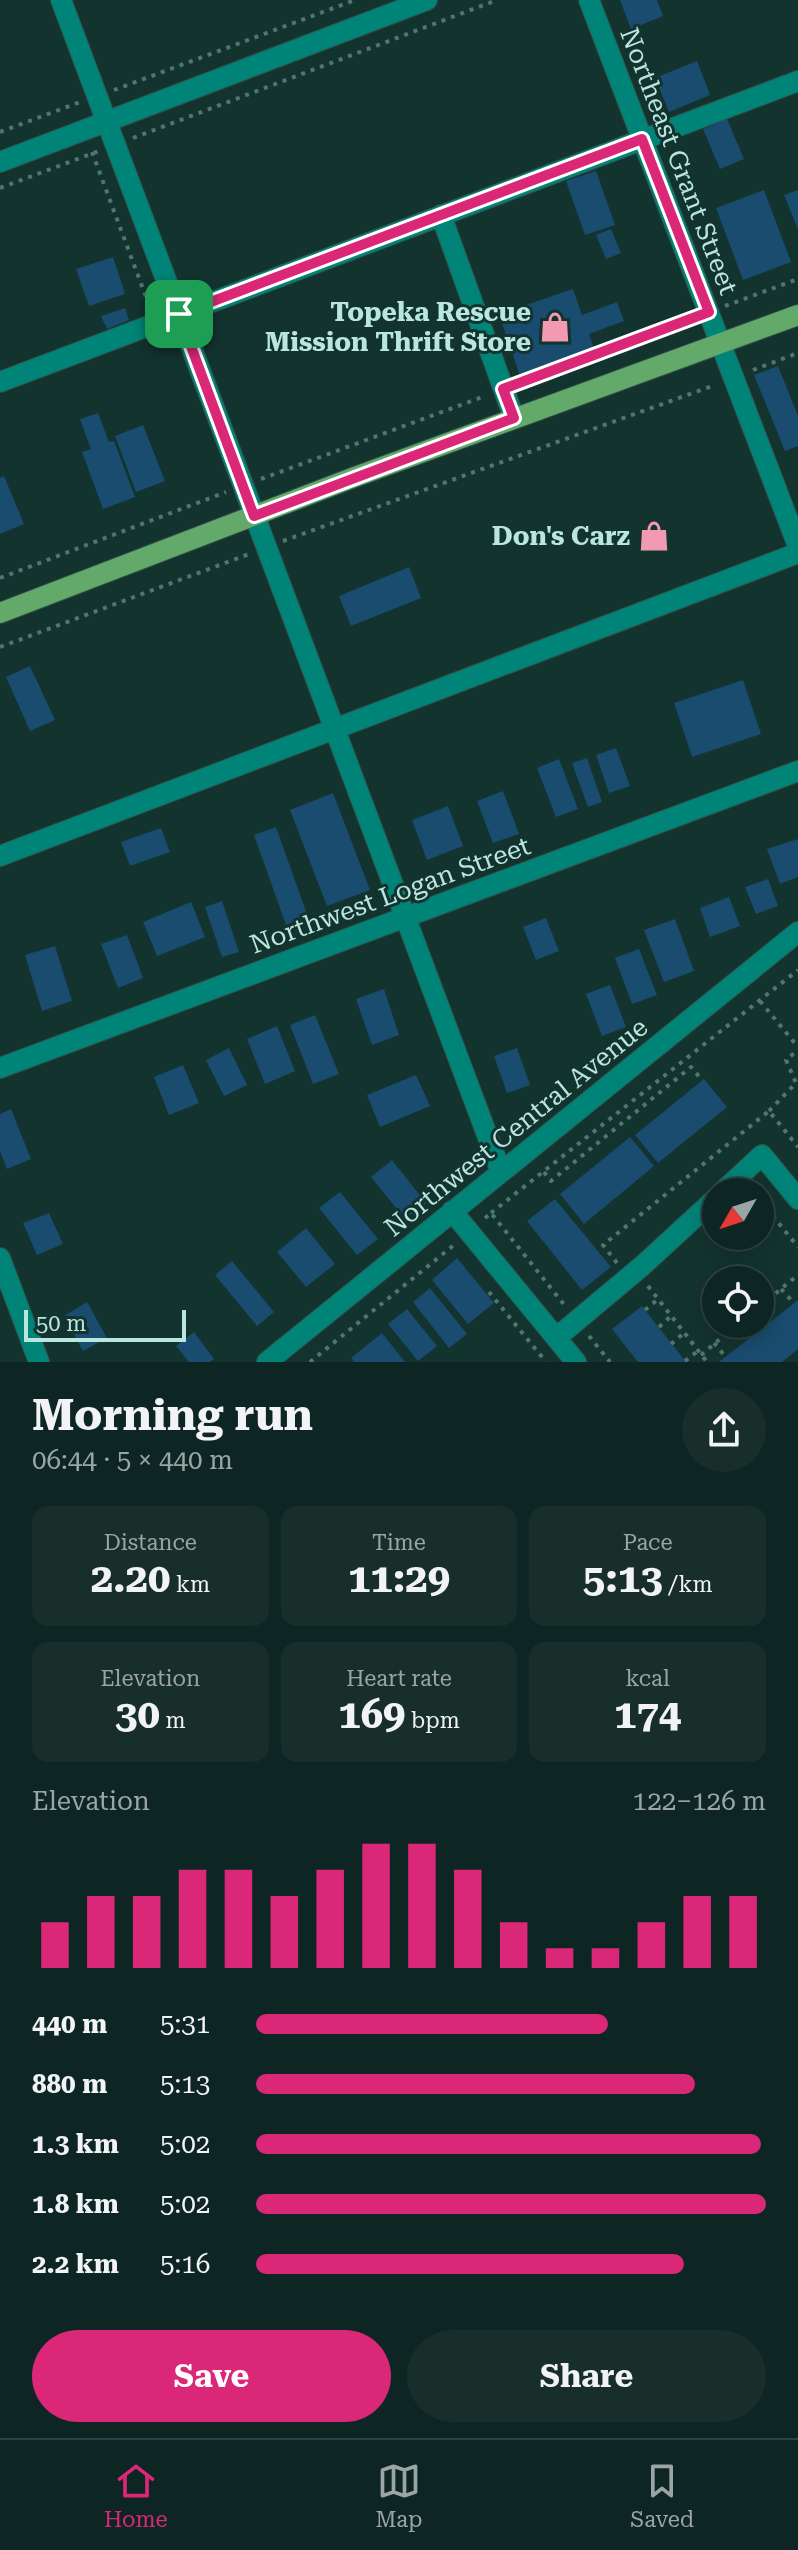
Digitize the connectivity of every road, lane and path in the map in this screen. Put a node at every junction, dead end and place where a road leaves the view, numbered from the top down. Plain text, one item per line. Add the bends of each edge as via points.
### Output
1 (61, 0) edge
2 (355, 0) edge
3 (427, 0) edge
4 (497, 0) edge
5 (589, 0) edge
6 (798, 81) edge
7 (97, 97) junction
8 (73, 105) junction
9 (107, 122) junction
10 (83, 130) junction
11 (0, 132) edge
12 (642, 139) junction
13 (116, 145) junction
14 (92, 153) junction
15 (0, 162) edge
16 (0, 188) edge
17 (441, 215) junction
18 (798, 279) edge
19 (709, 312) junction
20 (179, 314) junction
21 (152, 315) dead end
22 (798, 315) edge
23 (720, 342) junction
24 (798, 353) edge
25 (734, 378) junction
26 (0, 382) edge
27 (503, 389) junction
28 (514, 418) junction
29 (243, 486) junction
30 (254, 516) junction
31 (798, 546) edge
32 (266, 547) junction
33 (798, 553) edge
34 (0, 578) edge
35 (0, 613) edge
36 (0, 647) edge
37 (334, 729) junction
38 (798, 771) edge
39 (0, 856) edge
40 (406, 918) junction
41 (798, 932) edge
42 (798, 970) edge
43 (760, 1001) junction
44 (798, 1048) edge
45 (0, 1068) edge
46 (702, 1080) dead end
47 (769, 1111) junction
48 (798, 1147) edge
49 (501, 1172) junction
50 (544, 1172) junction
51 (737, 1178) edge
52 (798, 1199) edge
53 (452, 1211) junction
54 (491, 1213) dead end
55 (702, 1213) edge
56 (774, 1217) edge
57 (452, 1247) dead end
58 (798, 1247) edge
59 (2, 1272) edge
60 (798, 1275) edge
61 (480, 1281) dead end
62 (637, 1282) junction
63 (781, 1289) junction
64 (774, 1295) edge
65 (657, 1300) junction
66 (793, 1302) dead end
67 (645, 1310) dead end
68 (671, 1316) junction
69 (659, 1327) dead end
70 (684, 1333) junction
71 (720, 1338) edge
72 (714, 1343) junction
73 (671, 1344) dead end
74 (699, 1353) junction
75 (564, 1354) edge
76 (725, 1356) dead end
77 (685, 1361) edge
78 (39, 1362) edge
79 (267, 1362) edge
80 (310, 1362) edge
81 (546, 1362) edge
82 (707, 1362) edge

1 - 7 street
2 - 7 path
3 - 9 street
4 - 13 path
5 - 12 street, Northeast Grant Street
6 - 12 street
7 - 8 path
7 - 9 street
8 - 10 path
8 - 11 path
9 - 10 street
9 - 13 street
10 - 14 path
10 - 15 street
12 - 17 street
12 - 19 street, Northeast Grant Street
13 - 14 path
13 - 20 street
14 - 16 path
14 - 21 path
17 - 20 street
17 - 27 street
18 - 19 path
19 - 23 street, Northeast Grant Street
19 - 27 path
20 - 26 street
20 - 29 street
22 - 23 main road
23 - 25 street, Northeast Grant Street
23 - 28 main road
24 - 25 path
25 - 31 street, Northeast Grant Street
25 - 32 path
27 - 28 street
27 - 29 path
28 - 30 main road
29 - 30 street
29 - 34 path
30 - 32 street
30 - 35 main road
32 - 36 path
32 - 37 street
33 - 37 street
37 - 39 street
37 - 40 street
38 - 40 street, Northwest Logan Street
40 - 45 street, Northwest Logan Street
40 - 49 street
41 - 49 street, Northwest Central Avenue
42 - 43 path
43 - 44 path
43 - 50 path
44 - 47 path via 786,1060 796,1083
46 - 50 path via 691,1067 551,1181
47 - 48 path
47 - 62 path via 603,1245
49 - 53 street, Northwest Central Avenue
50 - 54 path
51 - 52 street via 762,1155
53 - 75 street
53 - 79 street, Northwest Central Avenue
55 - 62 street
56 - 58 path
57 - 80 path
59 - 78 street
60 - 63 path
61 - 81 path
62 - 65 path
62 - 75 street
63 - 64 path
63 - 66 path
65 - 67 path
65 - 68 path
68 - 69 path
68 - 70 path
70 - 73 path
70 - 74 path
71 - 72 path
72 - 74 path
72 - 76 path
74 - 77 path
74 - 82 path

